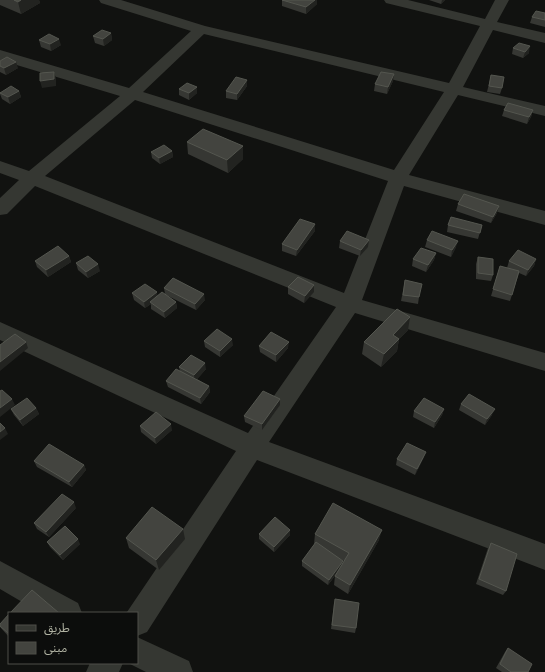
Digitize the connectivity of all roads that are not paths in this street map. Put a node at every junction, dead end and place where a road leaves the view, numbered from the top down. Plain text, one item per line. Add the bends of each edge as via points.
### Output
1 (106, 0) edge
2 (391, 0) edge
3 (502, 0) edge
4 (488, 25) junction
5 (201, 29) junction
6 (545, 38) edge
7 (0, 55) edge
8 (453, 90) junction
9 (132, 94) junction
10 (545, 111) edge
11 (0, 167) edge
12 (32, 178) junction
13 (398, 178) junction
14 (0, 209) edge
15 (545, 218) edge
16 (350, 304) junction
17 (0, 330) edge
18 (545, 362) edge
19 (252, 447) junction
20 (545, 557) edge
21 (0, 574) edge
22 (66, 612) edge
23 (138, 620) edge
24 (138, 652) edge
25 (107, 664) edge
26 (101, 672) edge
27 (178, 672) edge

1 - 5 street
2 - 4 street
3 - 4 street
4 - 6 street
4 - 8 street
5 - 8 street
5 - 9 street
7 - 9 street
8 - 10 street
8 - 13 street
9 - 12 street
9 - 13 street
11 - 12 street
12 - 14 street
12 - 16 street
13 - 15 street
13 - 16 street
16 - 18 street
16 - 19 street
17 - 19 street
19 - 20 street
19 - 23 street
21 - 22 street
24 - 27 street
25 - 26 street

